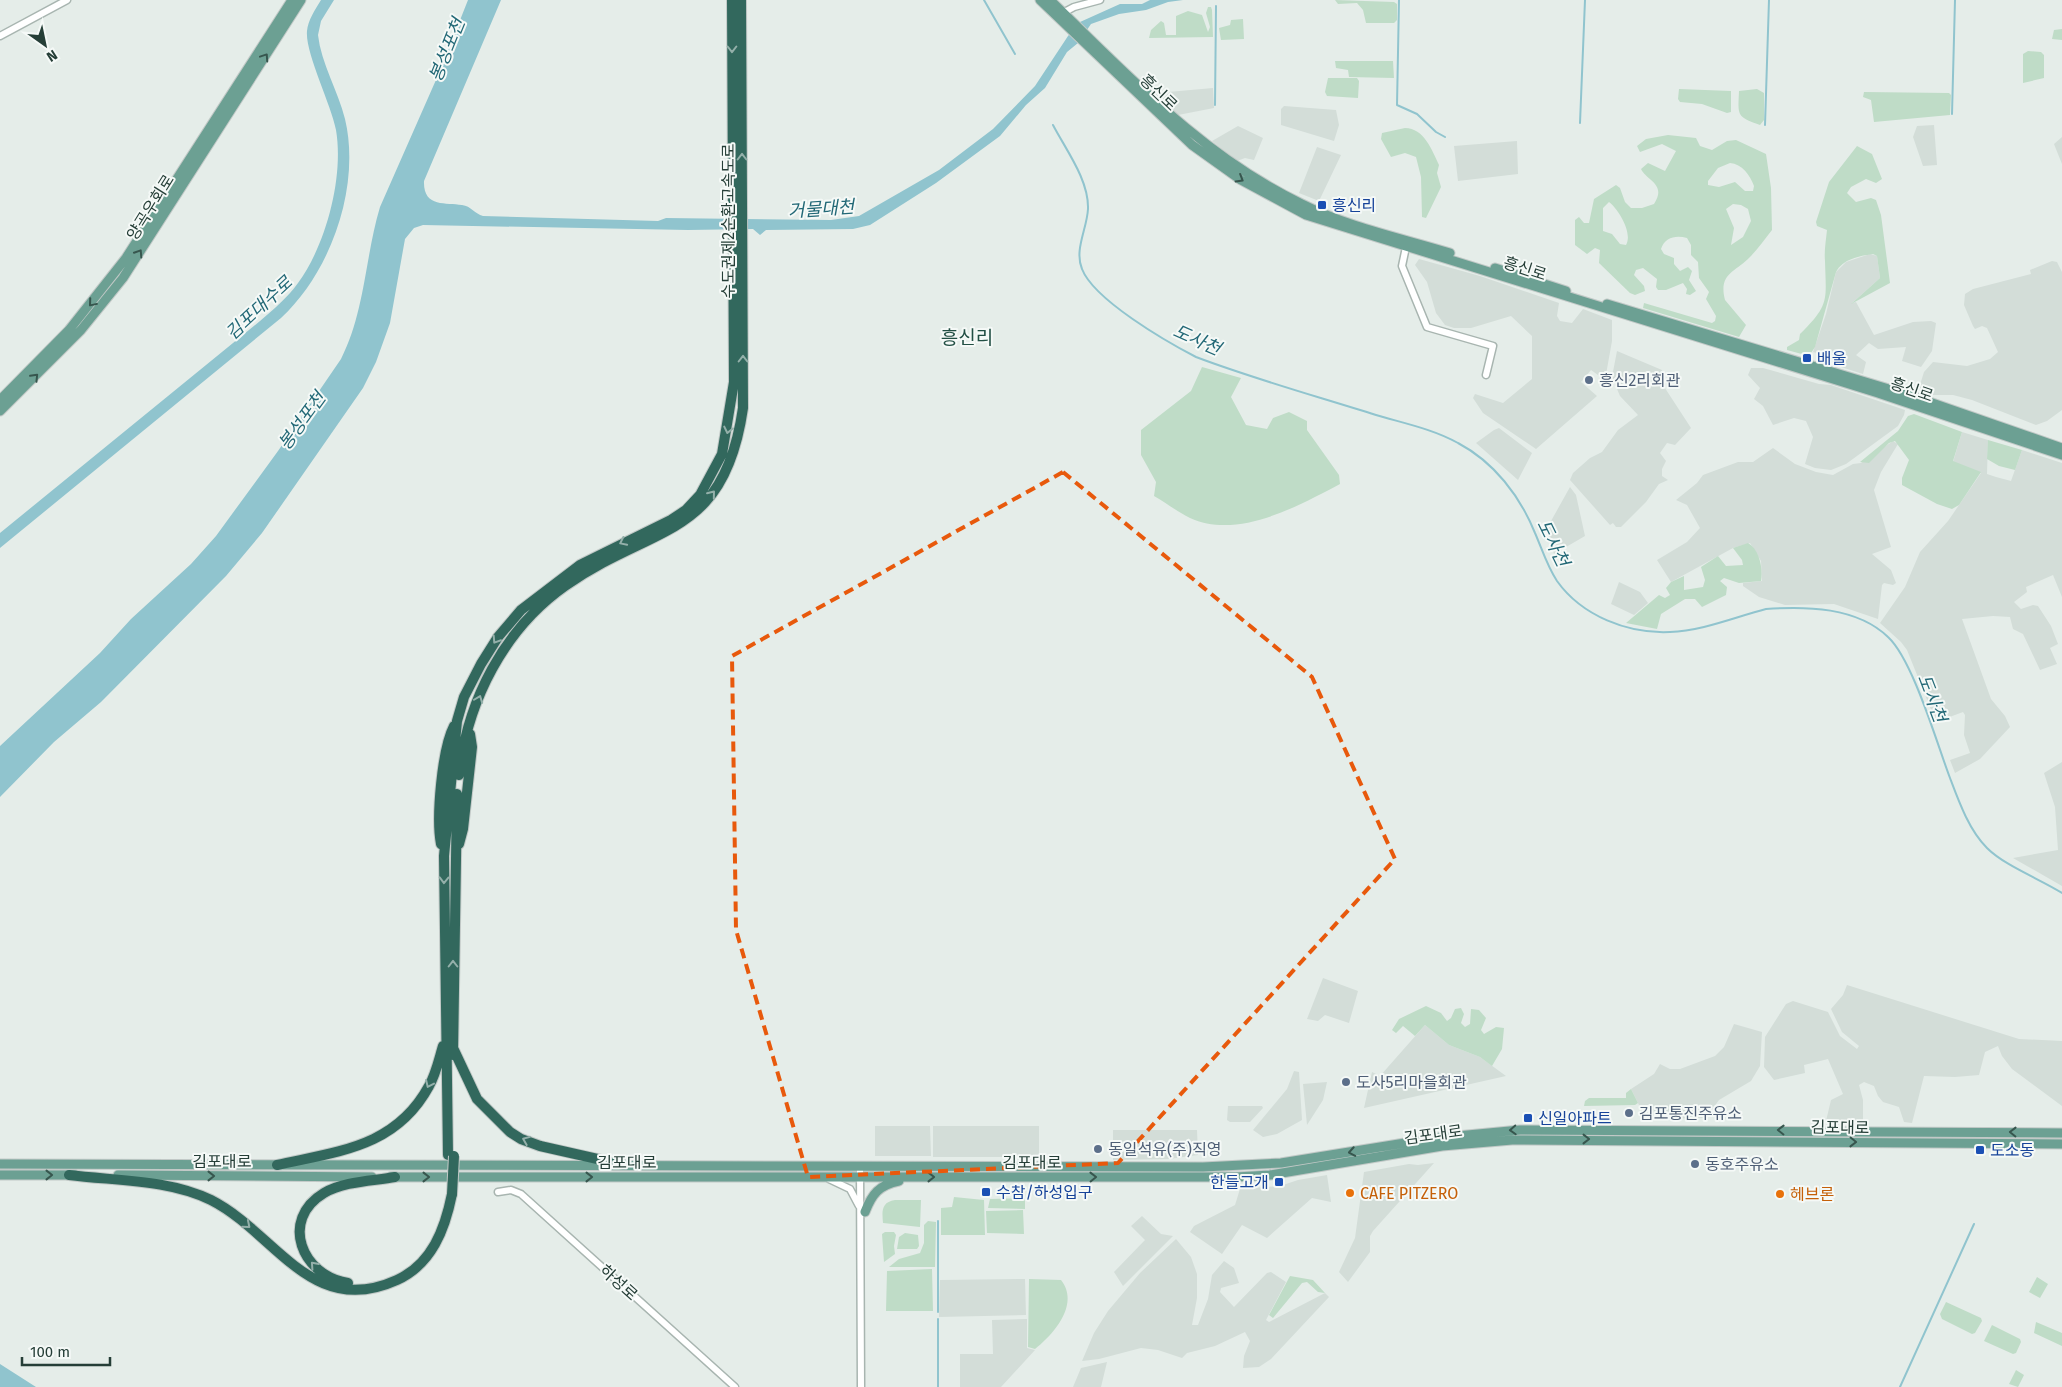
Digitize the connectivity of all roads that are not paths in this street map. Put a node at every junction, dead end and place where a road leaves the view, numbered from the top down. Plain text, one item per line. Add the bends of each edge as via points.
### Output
1 (67, 0) edge
2 (292, 0) edge
3 (301, 0) edge
4 (732, 0) edge
5 (741, 0) edge
6 (1040, 0) edge
7 (1050, 0) edge
8 (1100, 0) edge
9 (1060, 14) junction
10 (0, 36) edge
11 (1088, 40) junction
12 (737, 206) junction
13 (738, 247) junction
14 (1406, 247) junction
15 (1486, 375) dead end
16 (0, 400) edge
17 (0, 411) edge
18 (2062, 448) edge
19 (2062, 455) edge
20 (446, 1038) junction
21 (453, 1047) junction
22 (2062, 1133) edge
23 (2062, 1144) edge
24 (451, 1155) junction
25 (0, 1164) edge
26 (277, 1165) junction
27 (624, 1165) junction
28 (862, 1167) junction
29 (0, 1175) edge
30 (70, 1175) junction
31 (395, 1177) junction
32 (862, 1177) junction
33 (913, 1177) junction
34 (826, 1178) junction
35 (498, 1192) dead end
36 (449, 1193) junction
37 (863, 1211) junction
38 (735, 1387) edge
39 (861, 1387) edge
40 (865, 1387) edge

1 - 10 street
2 -> 16 main road, 양곡우회로 via 126,258 69,330
17 -> 3 main road, 양곡우회로 via 81,330 123,278
4 -> 12 highway, 수도권제2순환고속도로
12 -> 5 highway, 수도권제2순환고속도로
6 - 9 main road, 흥신로
7 - 9 main road, 흥신로
8 - 9 street
9 - 11 main road, 흥신로
11 -> 14 main road, 흥신로 via 1192,144 1233,175 1315,219
11 - 18 main road, 흥신로 via 1199,141 1258,181 1311,208 1912,396
12 - 13 highway, 수도권제2순환고속도로
13 -> 20 highway, 수도권제2순환고속도로 via 734,382 722,454 700,494 686,510 671,520 580,565 521,610 481,664 464,697 457,721 444,856
21 -> 13 highway, 수도권제2순환고속도로 via 459,774 478,700 497,658 524,622 565,586 602,562 663,535 698,511 718,487 738,442 743,408
14 - 15 street via 1402,266 1426,327 1493,346
14 - 19 main road, 흥신로 via 1878,393
20 - 24 highway, 수도권제2순환고속도로
20 -> 26 highway via 430,1084 414,1110 384,1135 352,1148
21 - 24 highway, 수도권제2순환고속도로
27 -> 21 highway via 540,1146 510,1132 477,1099
22 -> 28 main road, 김포대로 via 1547,1129 1436,1138 1258,1165
33 -> 23 main road, 김포대로 via 1270,1175 1442,1146 1512,1140
24 - 36 highway, bridge
25 - 26 main road, 김포대로
26 - 27 main road, 김포대로
27 - 28 main road, 김포대로
28 - 32 street
29 -> 30 main road, 김포대로
30 -> 31 main road, 김포대로
30 -> 36 highway via 161,1185 195,1194 228,1210 313,1280 353,1290 384,1285 414,1269 436,1244 448,1214
31 -> 34 main road, 김포대로
36 -> 31 highway via 426,1247 399,1272 367,1283 353,1284 318,1271 301,1245 300,1224 308,1207 334,1188
32 - 33 main road, 김포대로
32 - 34 main road, 김포대로
32 - 37 street
33 - 37 main road via 880,1187
34 - 37 street via 850,1189
35 - 38 street, 하성로 via 511,1190 521,1194
37 - 39 street
37 - 40 street

